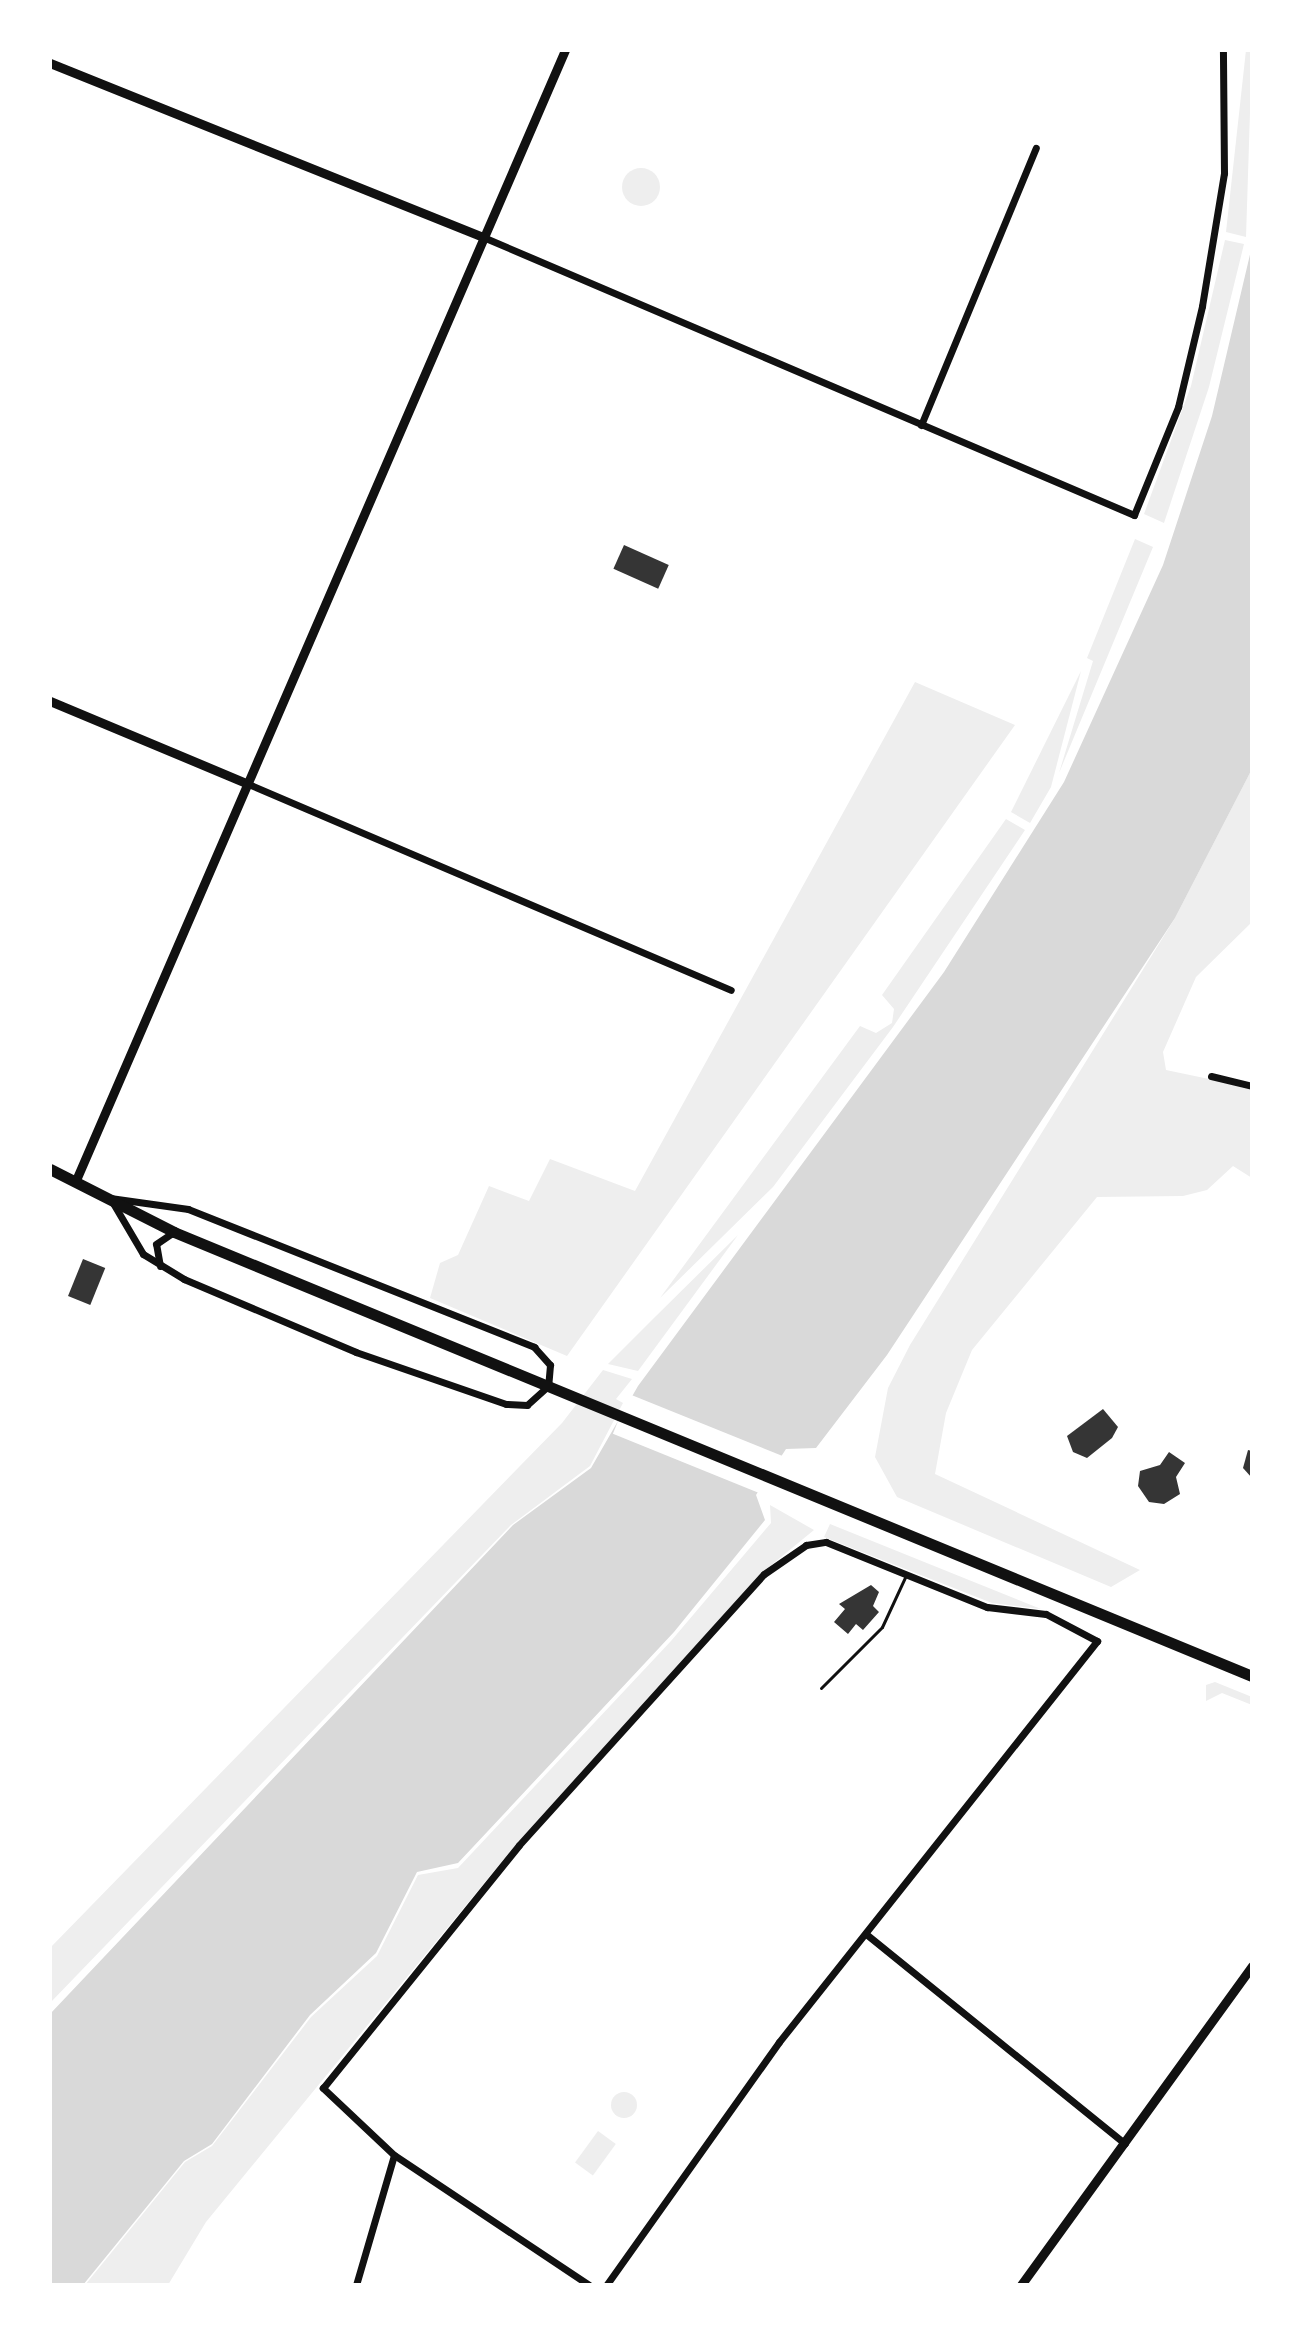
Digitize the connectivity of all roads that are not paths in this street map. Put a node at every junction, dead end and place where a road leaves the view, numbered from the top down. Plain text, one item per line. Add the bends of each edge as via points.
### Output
1 (565, 50) edge
2 (1223, 50) edge
3 (50, 63) edge
4 (1036, 148) dead end
5 (483, 237) junction
6 (921, 425) junction
7 (50, 701) edge
8 (246, 783) junction
9 (731, 990) dead end
10 (1211, 1076) dead end
11 (1252, 1086) edge
12 (50, 1169) edge
13 (76, 1180) junction
14 (110, 1198) junction
15 (178, 1234) junction
16 (160, 1268) junction
17 (906, 1574) junction
18 (1252, 1676) edge
19 (821, 1688) dead end
20 (866, 1934) junction
21 (1252, 1966) edge
22 (1125, 2144) junction
23 (394, 2155) junction
24 (356, 2285) edge
25 (589, 2285) edge
26 (606, 2285) edge
27 (1021, 2285) edge

1 - 5 street
2 - 6 street via 1224,173 1202,306 1178,407 1134,515
3 - 5 street
4 - 6 street
5 - 6 street
5 - 8 street
7 - 8 street
8 - 9 street
8 - 13 street
10 - 11 street
12 - 13 main road
13 - 14 main road
14 - 15 main road
14 - 16 street via 130,1236
14 - 16 street via 147,1198 240,1230 534,1347 550,1365 548,1386 527,1405 483,1397
15 - 16 street via 156,1244
15 - 18 main road
17 - 19 lane via 882,1627
17 - 20 street via 987,1607 1046,1614 1097,1641
17 - 23 street via 826,1542 764,1574 519,1845 323,2088
20 - 22 street
20 - 26 street
21 - 22 street
22 - 27 street
23 - 24 street
23 - 25 street

